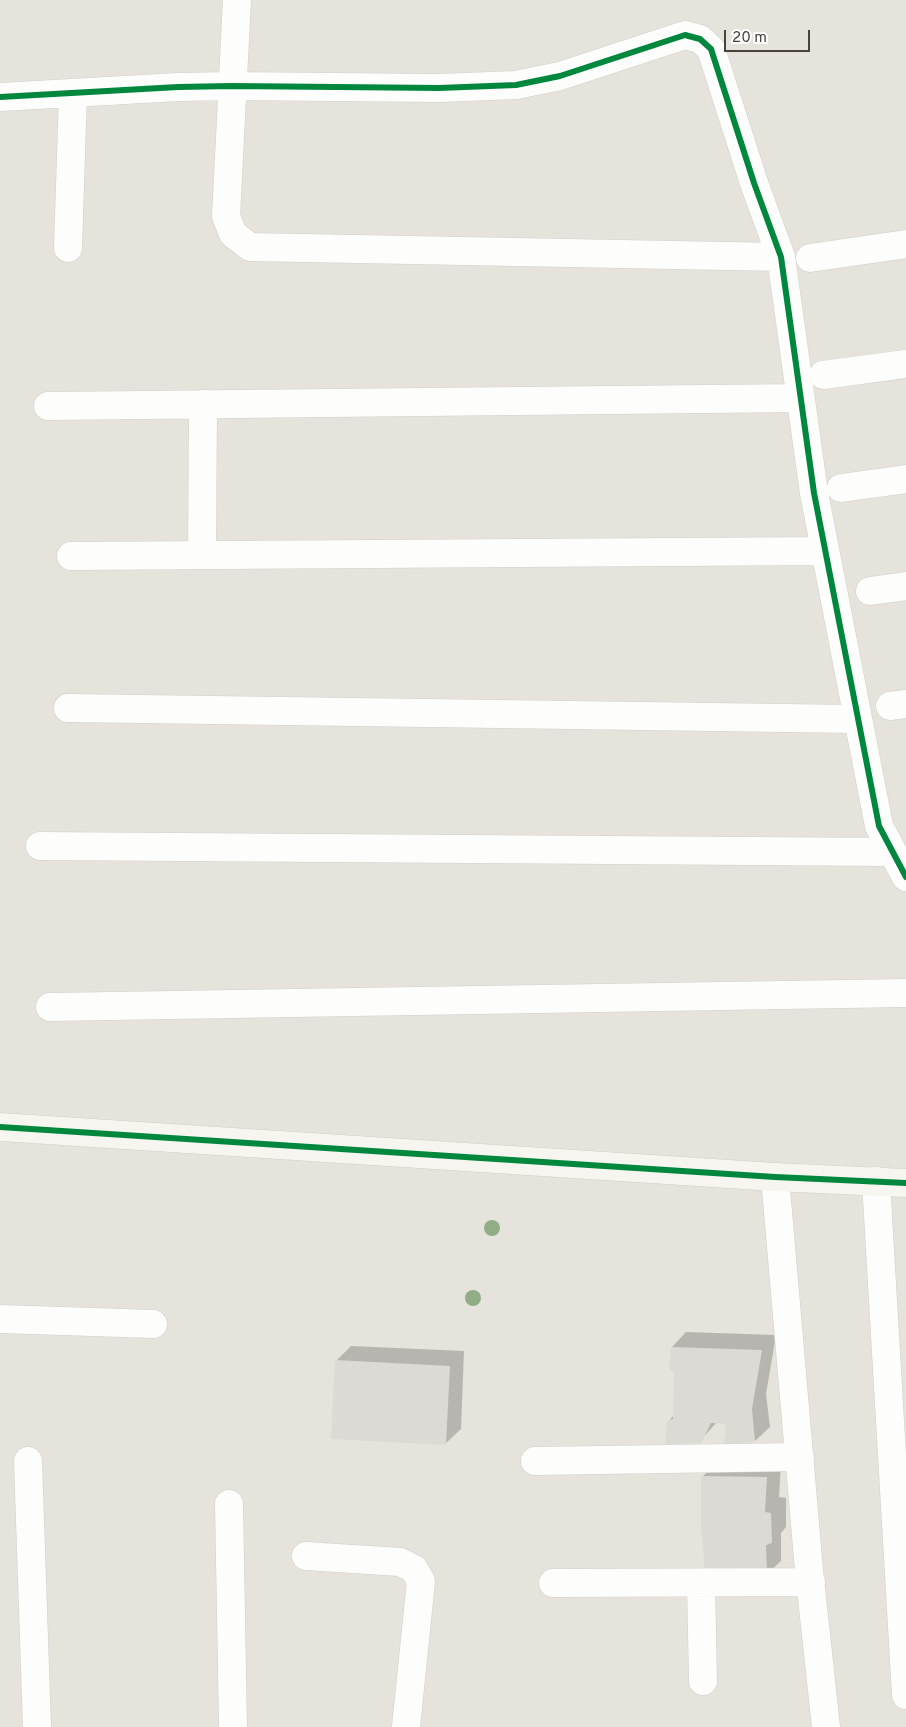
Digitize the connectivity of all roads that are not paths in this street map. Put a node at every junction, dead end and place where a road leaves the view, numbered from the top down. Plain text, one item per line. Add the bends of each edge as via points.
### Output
1 (237, 0) edge
2 (232, 86) junction
3 (73, 92) junction
4 (0, 97) edge
5 (906, 244) edge
6 (68, 248) dead end
7 (781, 257) junction
8 (810, 258) dead end
9 (906, 364) edge
10 (823, 375) dead end
11 (800, 398) junction
12 (203, 404) junction
13 (48, 406) dead end
14 (906, 479) edge
15 (841, 488) dead end
16 (825, 552) junction
17 (202, 555) junction
18 (71, 556) dead end
19 (906, 586) edge
20 (870, 591) dead end
21 (68, 708) dead end
22 (858, 719) junction
23 (40, 846) dead end
24 (892, 852) junction
25 (906, 877) edge
26 (906, 993) edge
27 (50, 1007) dead end
28 (0, 1127) edge
29 (775, 1176) junction
30 (876, 1181) junction
31 (906, 1183) edge
32 (0, 1319) edge
33 (153, 1324) dead end
34 (800, 1457) junction
35 (28, 1461) dead end
36 (535, 1461) dead end
37 (230, 1504) dead end
38 (306, 1556) dead end
39 (811, 1582) junction
40 (701, 1583) junction
41 (553, 1584) dead end
42 (703, 1681) dead end
43 (906, 1695) edge
44 (36, 1727) edge
45 (233, 1727) edge
46 (406, 1727) edge
47 (826, 1727) edge

1 - 2 street
2 - 3 street
2 - 7 street via 226,216 233,234 250,247
2 - 7 street via 439,88 516,84 560,76 685,35 700,39 711,49
3 - 4 street
3 - 6 street
5 - 8 street
7 - 11 street
9 - 10 street
11 - 12 street
11 - 16 street
12 - 13 street
12 - 17 street
14 - 15 street
16 - 17 street
16 - 22 street
17 - 18 street
19 - 20 street
21 - 22 street
22 - 24 street via 879,826
23 - 24 street
24 - 25 street
26 - 27 street
28 - 29 street
29 - 30 street
29 - 34 street
30 - 31 street
30 - 43 street
32 - 33 street
34 - 36 street
34 - 39 street
35 - 44 street
37 - 45 street
38 - 46 street via 400,1562 414,1569 421,1581
39 - 40 street
39 - 47 street
40 - 41 street
40 - 42 street

